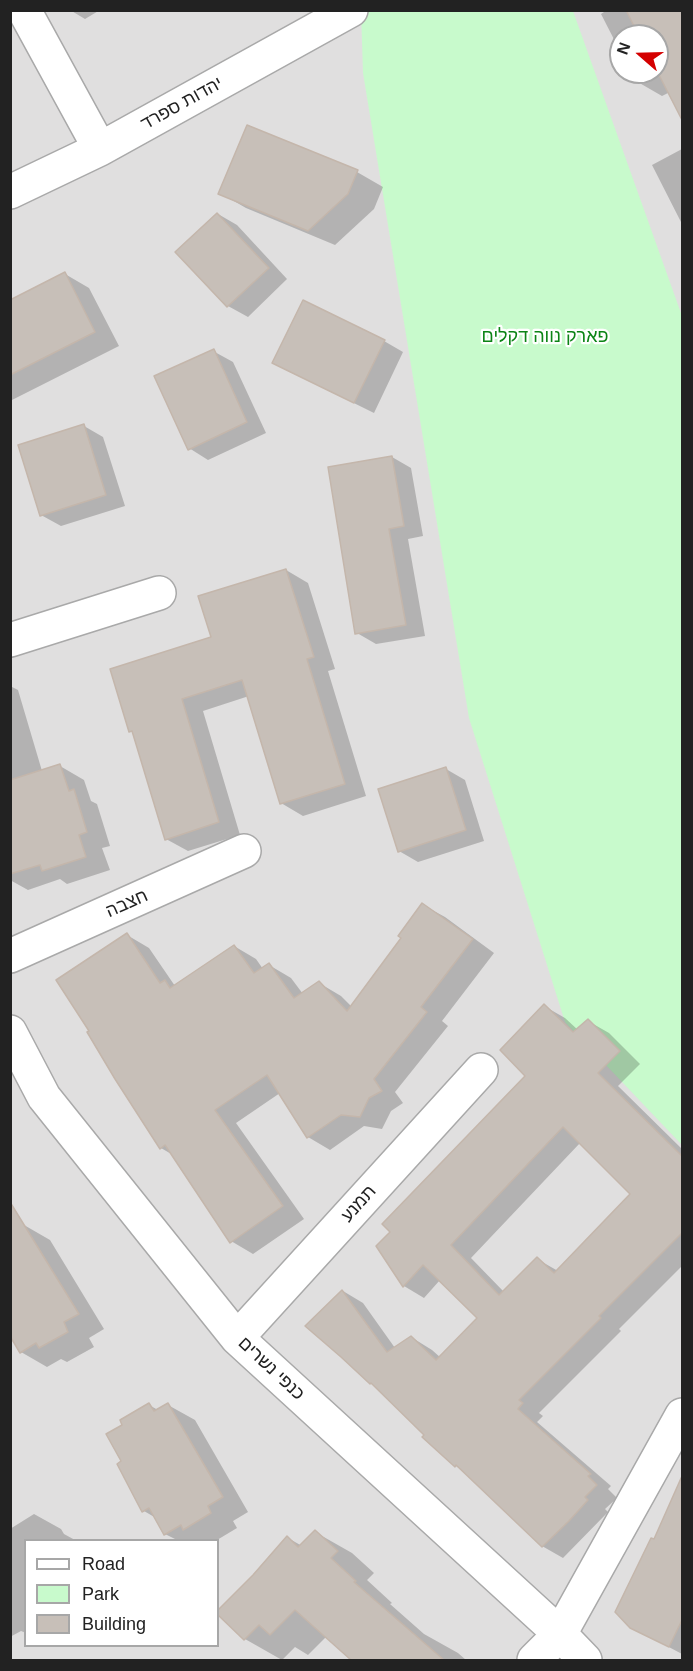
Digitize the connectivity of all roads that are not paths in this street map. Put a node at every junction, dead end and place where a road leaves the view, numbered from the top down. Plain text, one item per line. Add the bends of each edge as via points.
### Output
1 (24, 10) edge
2 (351, 10) edge
3 (100, 149) junction
4 (10, 192) edge
5 (159, 593) dead end
6 (10, 640) edge
7 (244, 851) dead end
8 (10, 956) edge
9 (10, 1032) edge
10 (481, 1070) dead end
11 (237, 1338) junction
12 (682, 1415) edge
13 (560, 1634) junction
14 (534, 1660) edge
15 (585, 1660) edge

1 - 3 street
2 - 3 street, יהדות ספרד
3 - 4 street, יהדות ספרד
5 - 6 street
7 - 8 street, חצבה
9 - 11 street, כנפי נשרים via 44,1097
10 - 11 street, תמנע
11 - 13 street, כנפי נשרים
12 - 13 street
13 - 14 street
13 - 15 street, כנפי נשרים

